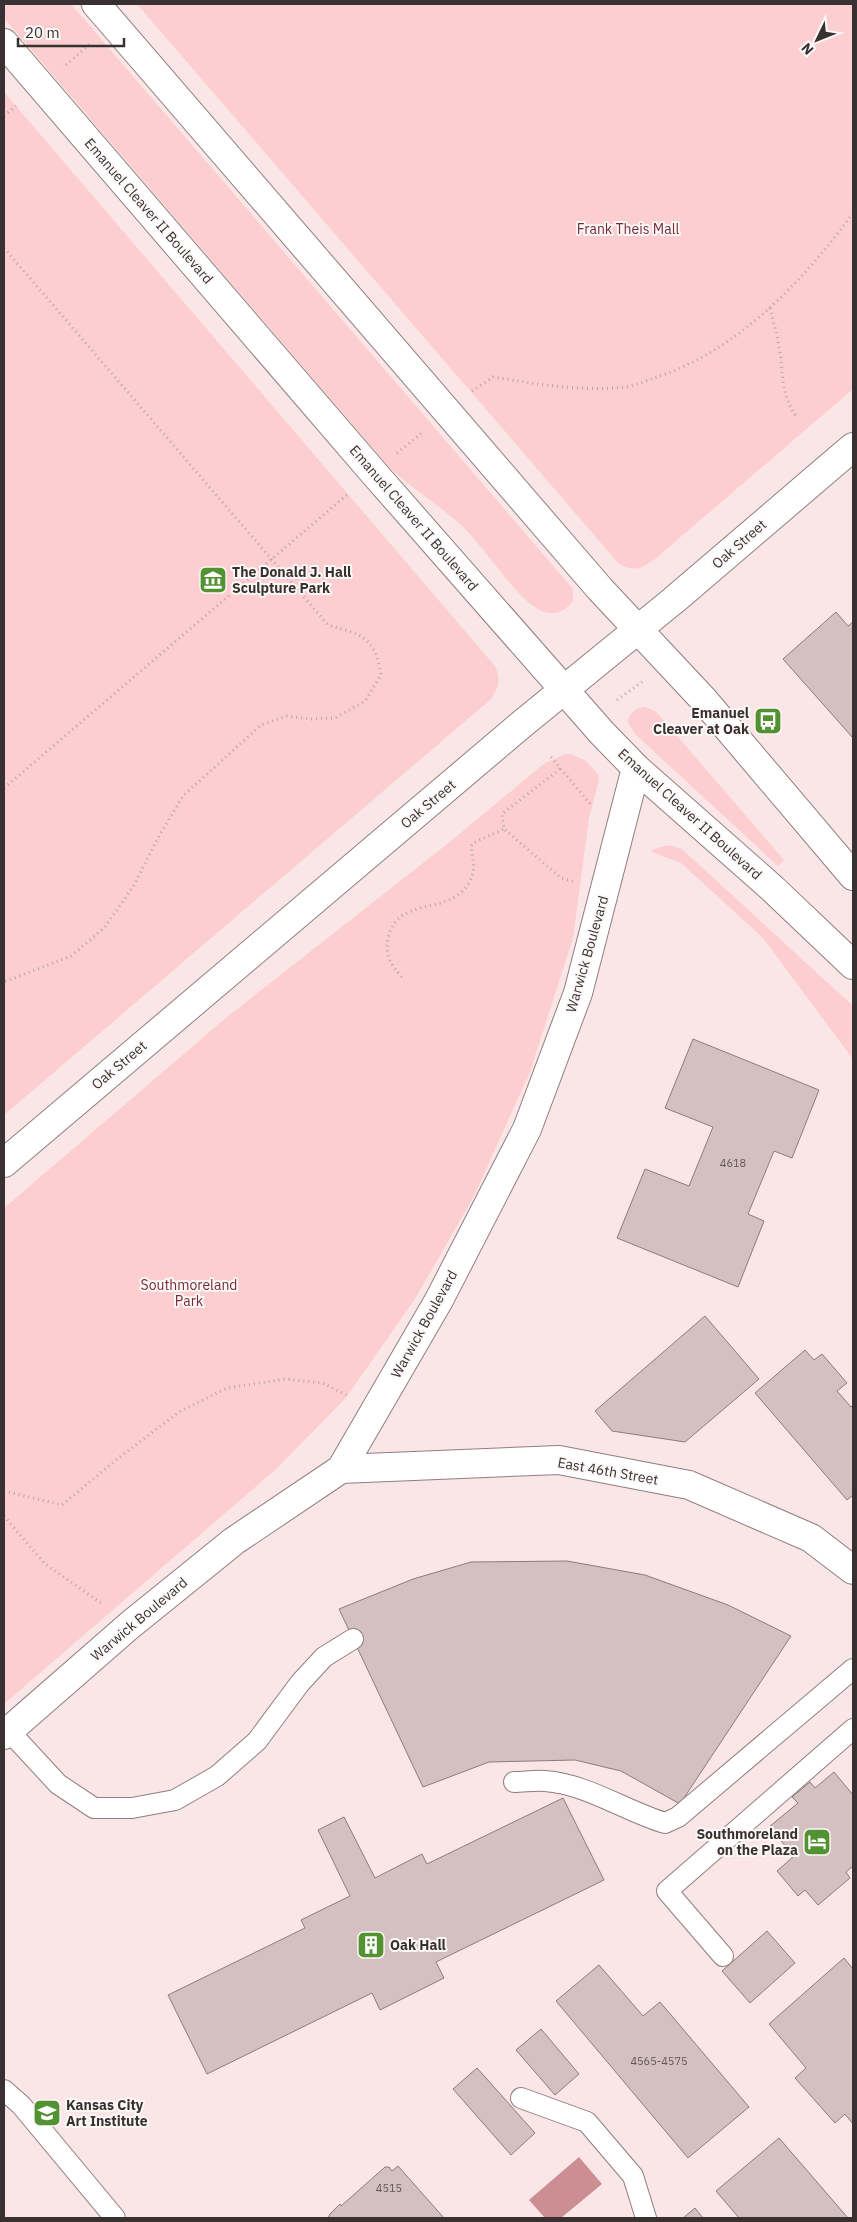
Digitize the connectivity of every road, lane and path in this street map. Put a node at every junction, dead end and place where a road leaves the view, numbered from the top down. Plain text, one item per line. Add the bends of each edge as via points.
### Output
1 (96, 4) edge
2 (92, 42) dead end
3 (4, 43) edge
4 (60, 70) dead end
5 (16, 106) dead end
6 (4, 116) edge
7 (853, 213) edge
8 (4, 248) edge
9 (770, 308) junction
10 (471, 392) dead end
11 (797, 417) dead end
12 (426, 429) dead end
13 (853, 446) edge
14 (392, 457) dead end
15 (349, 493) dead end
16 (270, 560) junction
17 (638, 630) junction
18 (669, 662) junction
19 (563, 690) junction
20 (590, 719) junction
21 (551, 757) dead end
22 (636, 768) junction
23 (560, 769) junction
24 (4, 788) edge
25 (593, 807) dead end
26 (504, 829) junction
27 (853, 876) edge
28 (605, 890) junction
29 (853, 965) edge
30 (402, 977) dead end
31 (4, 982) edge
32 (4, 1163) edge
33 (375, 1411) junction
34 (341, 1469) junction
35 (4, 1491) edge
36 (4, 1516) edge
37 (853, 1570) edge
38 (130, 1626) junction
39 (353, 1639) dead end
40 (853, 1669) edge
41 (853, 1729) edge
42 (6, 1733) edge
43 (514, 1782) dead end
44 (723, 1956) dead end
45 (4, 2090) edge
46 (521, 2098) dead end
47 (115, 2218) edge
48 (646, 2218) edge

1 - 17 street
2 - 4 path
3 - 19 street, Emanuel Cleaver II Boulevard
5 - 6 path
7 - 9 path via 823,254
8 - 16 path
9 - 10 path via 728,340 678,371 627,387 568,389 493,377
9 - 11 path via 779,348 783,391
12 - 14 path
13 - 17 street, Oak Street
15 - 16 path
16 - 24 path
16 - 31 path via 328,625 367,639 378,655 381,675 373,690 365,701 336,718 288,716 261,725 183,796 133,887 104,928 71,956
17 - 18 street
17 - 19 street, Oak Street
18 - 20 path
18 - 27 street
19 - 20 street, Emanuel Cleaver II Boulevard
19 - 32 street, Oak Street
20 - 22 street, Emanuel Cleaver II Boulevard
21 - 23 path
22 - 28 street, Warwick Boulevard
22 - 29 street, Emanuel Cleaver II Boulevard
23 - 25 path
23 - 26 path via 502,814
26 - 28 path via 561,878
26 - 30 path via 473,843 475,869 466,887 455,898 410,910 394,923 390,929 387,956
28 - 33 street, Warwick Boulevard via 578,993 527,1129 439,1300
33 - 34 street, Warwick Boulevard
33 - 35 path via 323,1383 285,1379 227,1388 179,1412 62,1505
34 - 37 street, East 46th Street via 559,1460 689,1485 811,1538
34 - 38 street, Warwick Boulevard via 234,1541
36 - 38 path via 45,1564
38 - 42 street, Warwick Boulevard
39 - 42 lane via 324,1657 257,1740 216,1776 175,1800 132,1808 94,1808 58,1784
40 - 43 lane via 678,1817 665,1823 575,1787 544,1781
41 - 44 lane via 667,1891
45 - 47 lane
46 - 48 lane via 587,2122 633,2176

